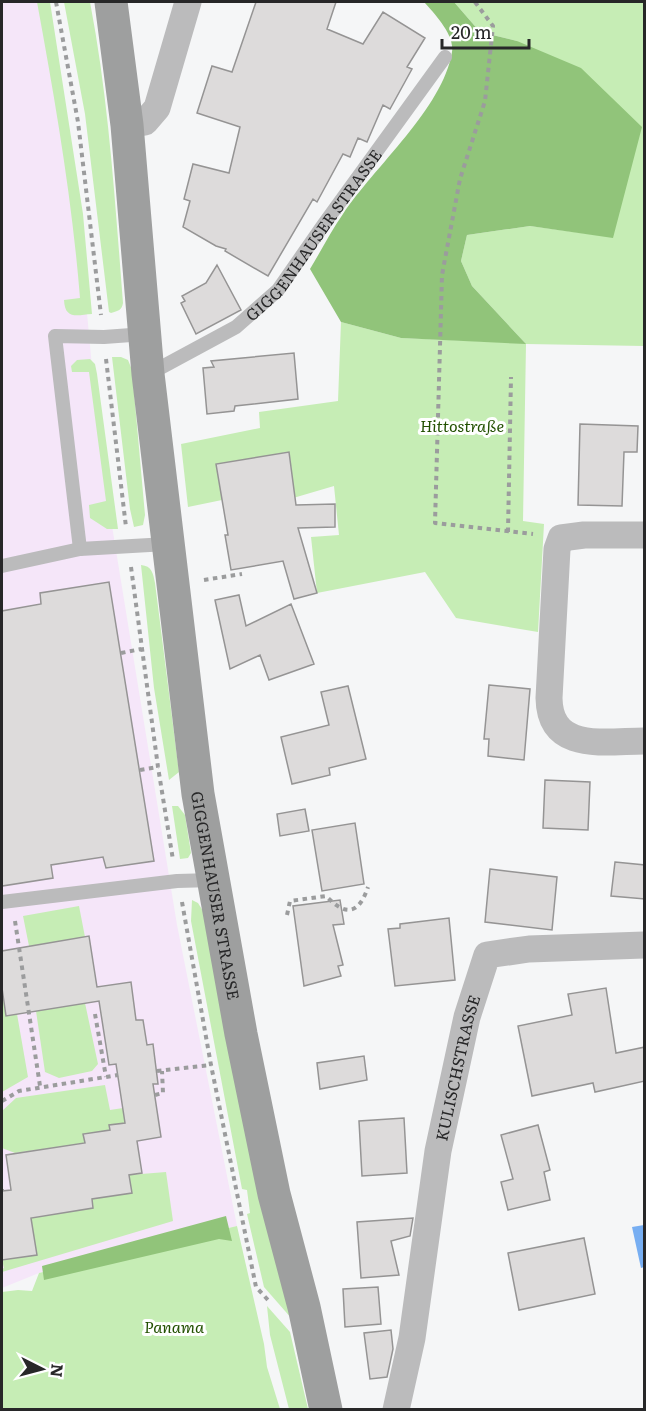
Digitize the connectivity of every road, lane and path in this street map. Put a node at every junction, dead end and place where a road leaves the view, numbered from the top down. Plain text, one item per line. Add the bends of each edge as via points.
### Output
1 (111, 2) edge
2 (188, 2) edge
3 (475, 2) edge
4 (445, 57) dead end
5 (127, 125) junction
6 (145, 334) junction
7 (148, 374) junction
8 (511, 377) dead end
9 (508, 532) junction
10 (645, 535) edge
11 (561, 538) junction
12 (167, 544) junction
13 (80, 549) junction
14 (2, 566) edge
15 (242, 574) dead end
16 (199, 581) dead end
17 (141, 649) dead end
18 (121, 653) dead end
19 (645, 741) edge
20 (158, 767) dead end
21 (140, 770) dead end
22 (213, 880) junction
23 (368, 887) dead end
24 (7, 902) edge
25 (287, 915) dead end
26 (645, 945) edge
27 (95, 1014) dead end
28 (103, 1028) dead end
29 (98, 1030) junction
30 (106, 1045) dead end
31 (100, 1046) junction
32 (211, 1065) dead end
33 (117, 1075) dead end
34 (106, 1077) junction
35 (40, 1086) junction
36 (155, 1095) dead end
37 (2, 1101) edge
38 (326, 1410) edge
39 (396, 1410) edge

1 - 5 main road, GIGGENHAUSER STRASSE
2 - 5 street via 157,108 145,122
3 - 9 path via 493,26 485,100 460,179 442,274 435,523
4 - 7 lane, GIGGENHAUSER STRASSE via 278,290 236,327
5 - 6 main road, GIGGENHAUSER STRASSE
6 - 7 main road, GIGGENHAUSER STRASSE
6 - 13 lane via 56,336
7 - 12 main road, GIGGENHAUSER STRASSE
8 - 9 path
9 - 11 path
10 - 11 street
11 - 19 street via 557,549 549,712 563,734 578,741
12 - 13 lane
12 - 22 main road, GIGGENHAUSER STRASSE via 198,794
13 - 14 lane
15 - 16 path
17 - 18 path
20 - 21 path
22 - 24 lane via 177,880
22 - 38 main road, GIGGENHAUSER STRASSE via 274,1194
23 - 25 path via 355,910 338,906 326,896 290,901
24 - 35 path
26 - 39 street, KULISCHSTRASSE via 530,949 487,955 466,1017 438,1151 412,1338
27 - 29 path
28 - 29 path
29 - 31 path
30 - 31 path
31 - 34 path
32 - 36 path via 159,1071 162,1094
33 - 34 path
34 - 35 path
35 - 37 path via 19,1091

